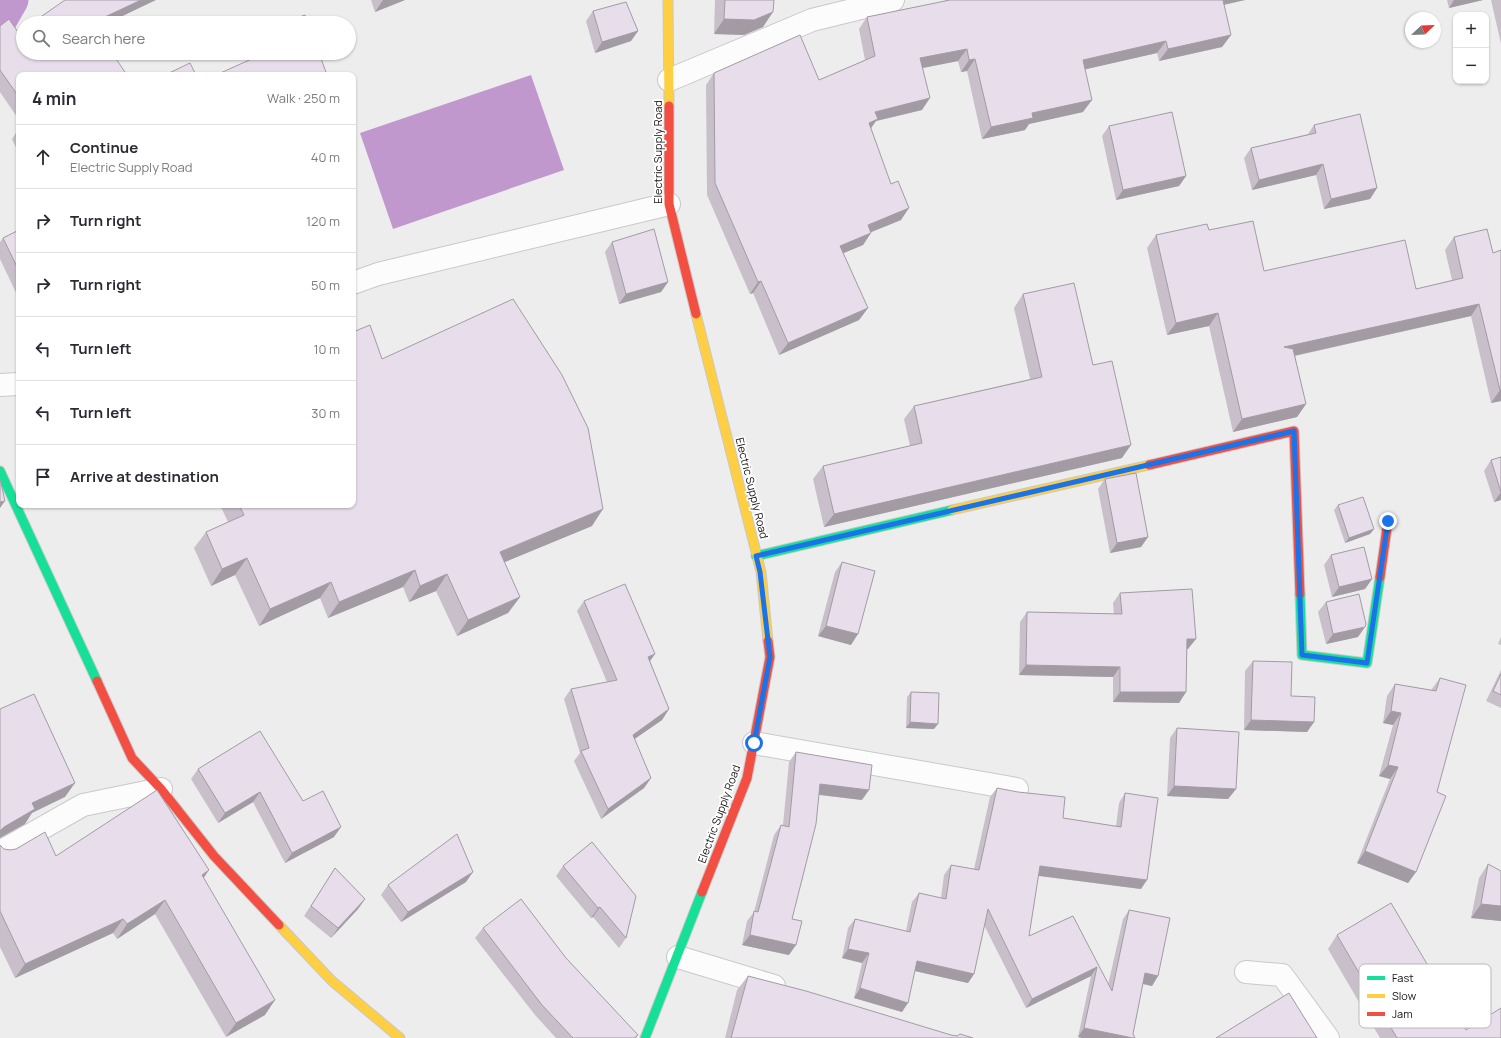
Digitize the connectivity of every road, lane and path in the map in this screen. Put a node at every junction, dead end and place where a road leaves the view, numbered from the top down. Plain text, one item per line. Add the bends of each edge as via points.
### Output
1 (668, 0) edge
2 (893, 0) edge
3 (669, 80) junction
4 (669, 204) junction
5 (356, 282) edge
6 (16, 384) edge
7 (0, 385) edge
8 (0, 471) edge
9 (16, 506) edge
10 (17, 508) edge
11 (1388, 521) dead end
12 (756, 556) junction
13 (754, 743) junction
14 (161, 789) junction
15 (1017, 789) dead end
16 (0, 852) edge
17 (678, 957) junction
18 (1246, 972) dead end
19 (792, 992) edge
20 (400, 1038) edge
21 (646, 1038) edge
22 (1328, 1038) edge

1 - 3 street, Electric Supply Road
2 - 3 street via 812,20
3 - 4 street, Electric Supply Road
4 - 5 street via 378,274
4 - 12 street, Electric Supply Road
6 - 7 street
8 - 9 street
10 - 14 street via 132,758
11 - 12 street via 1367,663 1302,655 1294,431
12 - 13 street, Electric Supply Road via 770,657
13 - 15 street
13 - 17 street, Electric Supply Road via 748,778
14 - 16 street via 83,805
14 - 20 street via 214,856 332,981
17 - 19 street
17 - 21 street, Electric Supply Road
18 - 22 street via 1282,975

